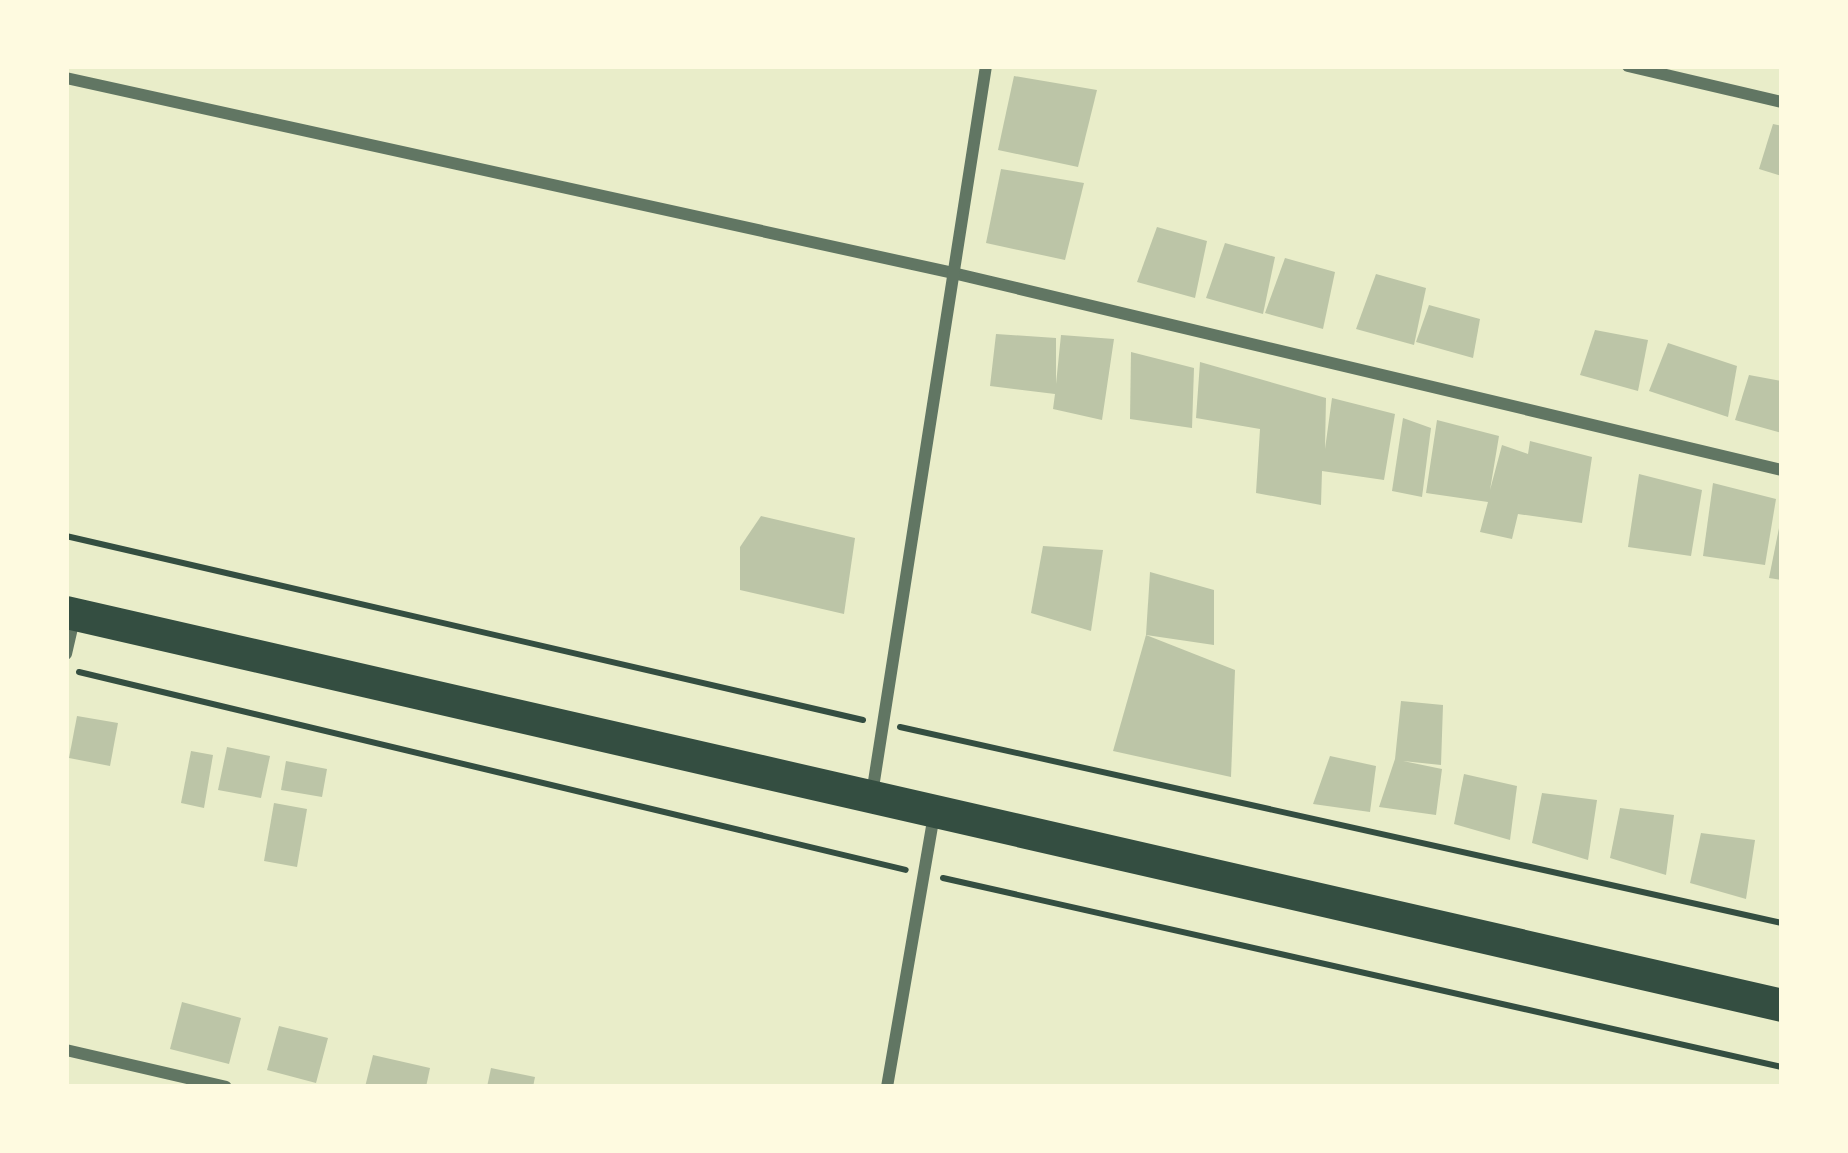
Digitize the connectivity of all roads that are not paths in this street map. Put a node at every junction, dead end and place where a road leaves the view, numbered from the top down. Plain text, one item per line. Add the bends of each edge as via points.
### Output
1 (986, 66) edge
2 (1628, 66) edge
3 (66, 78) edge
4 (1782, 102) edge
5 (953, 273) junction
6 (1782, 470) edge
7 (70, 613) edge
8 (66, 654) edge
9 (872, 794) junction
10 (935, 809) junction
11 (1782, 1005) edge
12 (66, 1050) edge
13 (226, 1087) edge
14 (887, 1087) edge

1 - 5 street
2 - 4 street
3 - 5 street
5 - 6 street
5 - 9 street
7 - 8 street
7 - 9 highway
9 - 10 highway
10 - 11 highway
10 - 14 street
12 - 13 street

